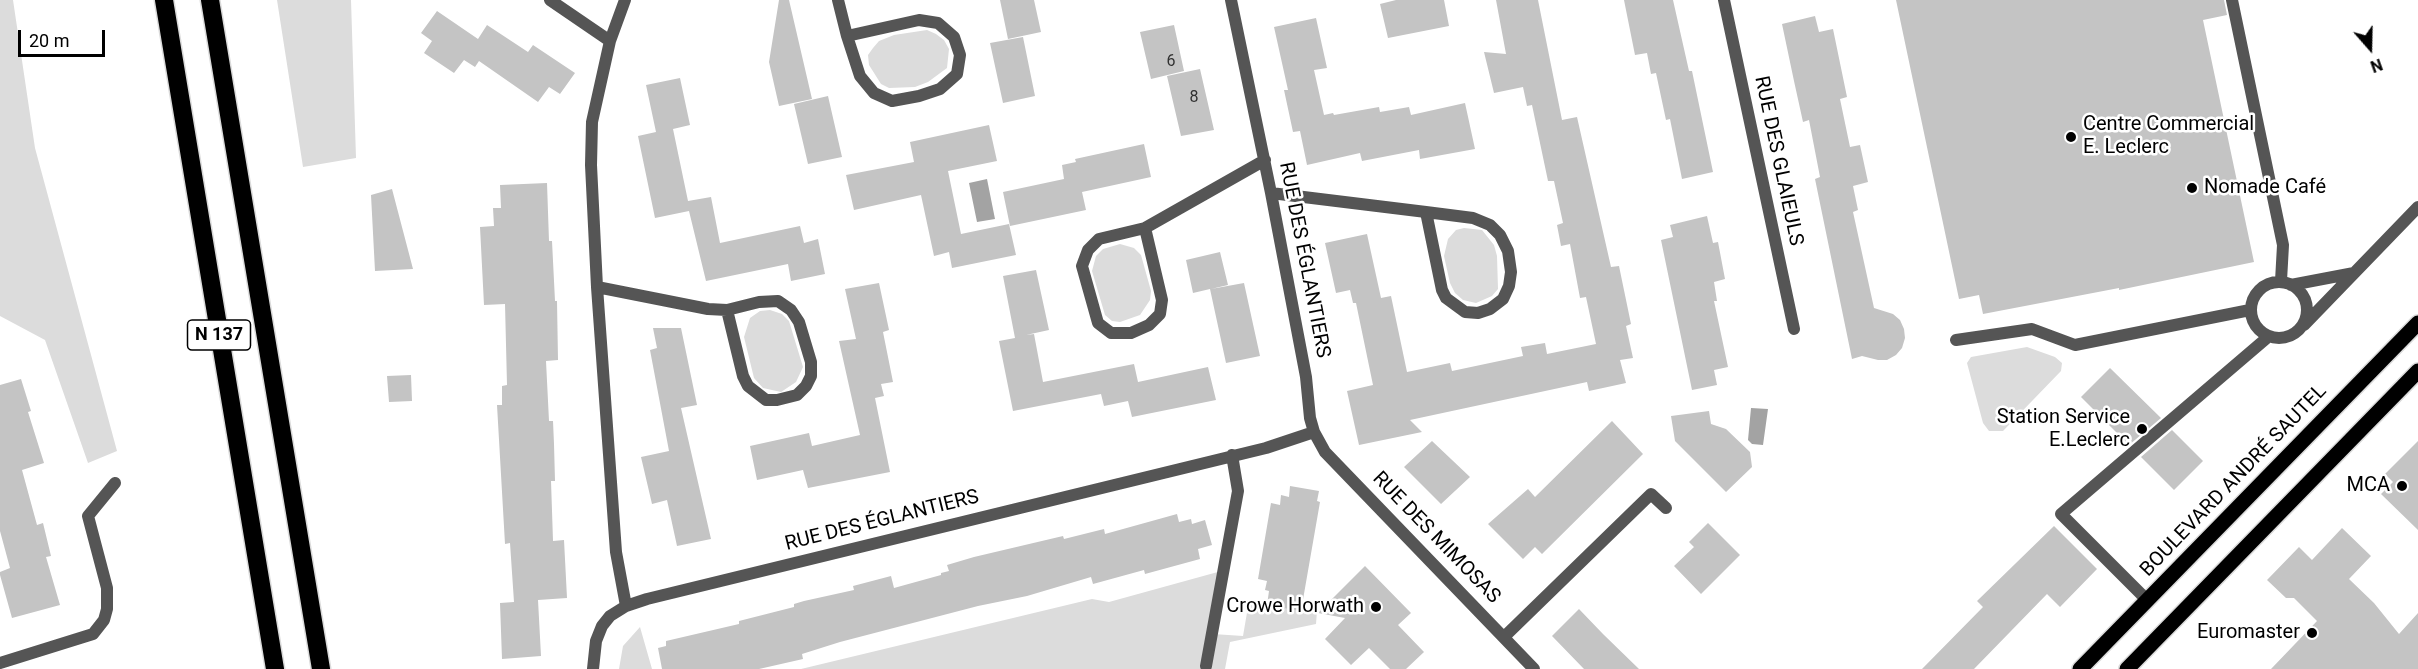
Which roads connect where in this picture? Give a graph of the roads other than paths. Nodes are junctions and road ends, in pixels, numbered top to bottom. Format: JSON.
{"nodes":[{"id":1,"x":164,"y":0,"type":"edge"},
{"id":2,"x":210,"y":0,"type":"edge"},
{"id":3,"x":550,"y":0,"type":"edge"},
{"id":4,"x":625,"y":0,"type":"edge"},
{"id":5,"x":838,"y":0,"type":"edge"},
{"id":6,"x":1231,"y":0,"type":"edge"},
{"id":7,"x":1724,"y":0,"type":"edge"},
{"id":8,"x":2232,"y":0,"type":"edge"},
{"id":9,"x":847,"y":36,"type":"junction"},
{"id":10,"x":610,"y":41,"type":"junction"},
{"id":11,"x":1265,"y":160,"type":"junction"},
{"id":12,"x":1271,"y":194,"type":"junction"},
{"id":13,"x":2418,"y":207,"type":"edge"},
{"id":14,"x":1426,"y":212,"type":"junction"},
{"id":15,"x":1145,"y":228,"type":"junction"},
{"id":16,"x":2354,"y":273,"type":"junction"},
{"id":17,"x":2286,"y":283,"type":"junction"},
{"id":18,"x":597,"y":286,"type":"junction"},
{"id":19,"x":727,"y":310,"type":"junction"},
{"id":20,"x":2250,"y":310,"type":"junction"},
{"id":21,"x":2418,"y":323,"type":"edge"},
{"id":22,"x":2302,"y":327,"type":"junction"},
{"id":23,"x":1794,"y":329,"type":"dead end"},
{"id":24,"x":2268,"y":337,"type":"junction"},
{"id":25,"x":1956,"y":340,"type":"dead end"},
{"id":26,"x":2418,"y":371,"type":"edge"},
{"id":27,"x":1314,"y":432,"type":"junction"},
{"id":28,"x":1232,"y":455,"type":"junction"},
{"id":29,"x":115,"y":483,"type":"dead end"},
{"id":30,"x":1666,"y":508,"type":"dead end"},
{"id":31,"x":2146,"y":600,"type":"junction"},
{"id":32,"x":626,"y":606,"type":"junction"},
{"id":33,"x":1504,"y":637,"type":"junction"},
{"id":34,"x":0,"y":663,"type":"edge"},
{"id":35,"x":1206,"y":666,"type":"dead end"},
{"id":36,"x":275,"y":669,"type":"edge"},
{"id":37,"x":321,"y":669,"type":"edge"},
{"id":38,"x":593,"y":669,"type":"edge"},
{"id":39,"x":1534,"y":669,"type":"edge"},
{"id":40,"x":2080,"y":669,"type":"edge"},
{"id":41,"x":2127,"y":669,"type":"edge"}],
"edges":[{"from":1,"to":36,"type":"highway","number":"N 137"},
{"from":2,"to":37,"type":"highway","number":"N 137"},
{"from":3,"to":10,"type":"street"},
{"from":4,"to":10,"type":"street"},
{"from":5,"to":9,"type":"street"},
{"from":6,"to":11,"type":"street","name":"RUE DES ÉGLANTIERS"},
{"from":7,"to":23,"type":"street","name":"RUE DES GLAIEULS"},
{"from":8,"to":17,"type":"street"},
{"from":9,"to":9,"type":"street"},
{"from":10,"to":18,"type":"street"},
{"from":11,"to":12,"type":"street","name":"RUE DES ÉGLANTIERS"},
{"from":11,"to":15,"type":"street"},
{"from":12,"to":14,"type":"street"},
{"from":12,"to":27,"type":"street","name":"RUE DES ÉGLANTIERS"},
{"from":13,"to":16,"type":"street"},
{"from":14,"to":14,"type":"street"},
{"from":15,"to":15,"type":"street"},
{"from":16,"to":17,"type":"street"},
{"from":16,"to":22,"type":"street"},
{"from":17,"to":20,"type":"street"},
{"from":17,"to":22,"type":"street"},
{"from":18,"to":19,"type":"street"},
{"from":18,"to":32,"type":"street"},
{"from":19,"to":19,"type":"street"},
{"from":20,"to":24,"type":"street"},
{"from":20,"to":25,"type":"street"},
{"from":21,"to":31,"type":"main road","name":"BOULEVARD ANDRÉ SAUTEL"},
{"from":22,"to":24,"type":"street"},
{"from":24,"to":31,"type":"street"},
{"from":26,"to":41,"type":"main road"},
{"from":27,"to":28,"type":"street","name":"RUE DES ÉGLANTIERS"},
{"from":27,"to":33,"type":"street","name":"RUE DES MIMOSAS"},
{"from":28,"to":32,"type":"street","name":"RUE DES ÉGLANTIERS"},
{"from":28,"to":35,"type":"street"},
{"from":29,"to":34,"type":"street"},
{"from":30,"to":33,"type":"street"},
{"from":31,"to":40,"type":"main road","name":"BOULEVARD ANDRÉ SAUTEL"},
{"from":32,"to":38,"type":"street"},
{"from":33,"to":39,"type":"street","name":"RUE DES MIMOSAS"}]}
